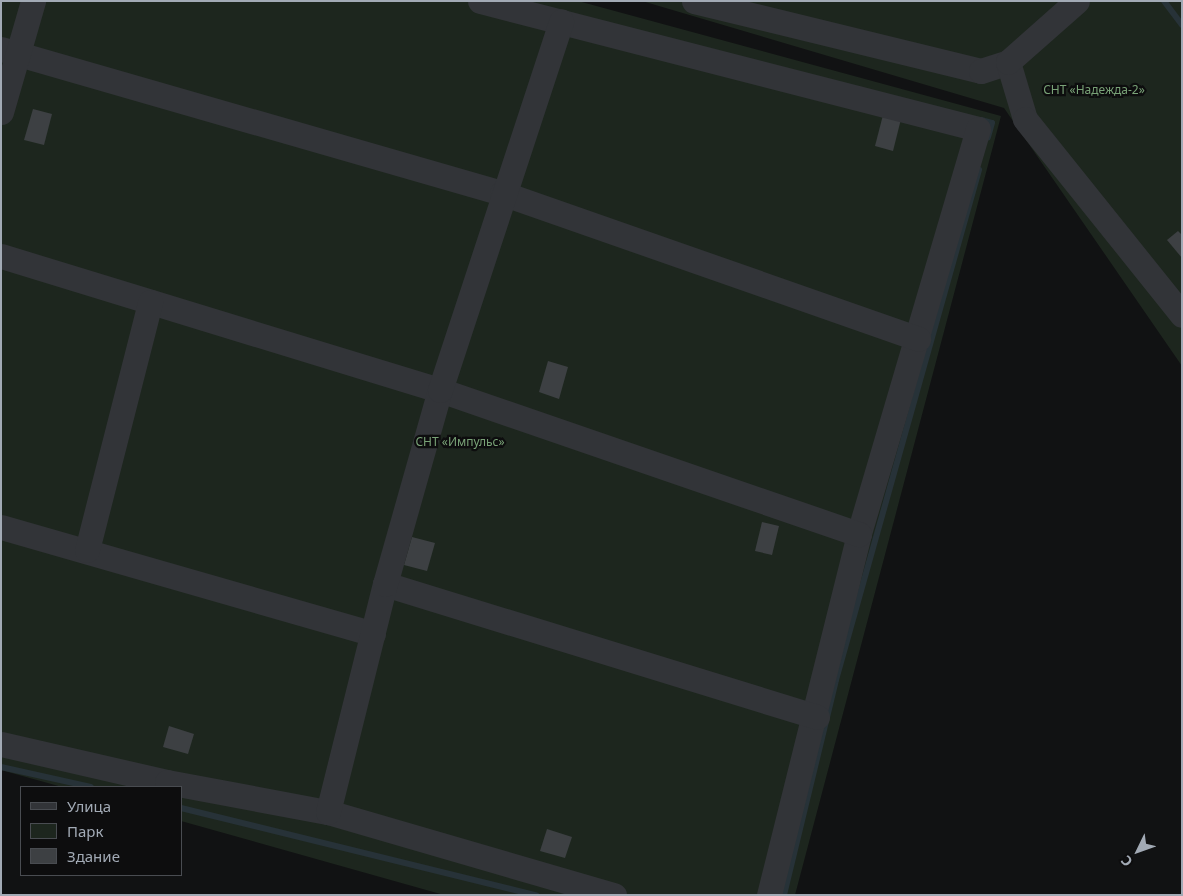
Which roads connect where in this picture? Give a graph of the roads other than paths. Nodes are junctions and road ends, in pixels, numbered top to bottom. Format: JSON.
{"nodes":[{"id":1,"x":33,"y":1,"type":"edge"},
{"id":2,"x":480,"y":1,"type":"edge"},
{"id":3,"x":694,"y":1,"type":"edge"},
{"id":4,"x":1077,"y":1,"type":"edge"},
{"id":5,"x":747,"y":8,"type":"edge"},
{"id":6,"x":561,"y":21,"type":"junction"},
{"id":7,"x":10,"y":52,"type":"edge"},
{"id":8,"x":1008,"y":62,"type":"junction"},
{"id":9,"x":1,"y":112,"type":"edge"},
{"id":10,"x":502,"y":193,"type":"junction"},
{"id":11,"x":1,"y":256,"type":"edge"},
{"id":12,"x":150,"y":302,"type":"junction"},
{"id":13,"x":1182,"y":314,"type":"edge"},
{"id":14,"x":918,"y":339,"type":"junction"},
{"id":15,"x":440,"y":390,"type":"junction"},
{"id":16,"x":1,"y":527,"type":"edge"},
{"id":17,"x":859,"y":534,"type":"junction"},
{"id":18,"x":87,"y":550,"type":"junction"},
{"id":19,"x":385,"y":584,"type":"junction"},
{"id":20,"x":372,"y":634,"type":"junction"},
{"id":21,"x":817,"y":717,"type":"junction"},
{"id":22,"x":1,"y":744,"type":"edge"},
{"id":23,"x":328,"y":812,"type":"junction"},
{"id":24,"x":614,"y":895,"type":"edge"},
{"id":25,"x":769,"y":895,"type":"edge"}],
"edges":[{"from":1,"to":7,"type":"lane"},
{"from":2,"to":6,"type":"lane"},
{"from":3,"to":5,"type":"lane"},
{"from":4,"to":8,"type":"lane"},
{"from":5,"to":8,"type":"lane"},
{"from":6,"to":10,"type":"lane"},
{"from":6,"to":14,"type":"lane"},
{"from":7,"to":9,"type":"lane"},
{"from":7,"to":10,"type":"lane"},
{"from":8,"to":13,"type":"lane"},
{"from":10,"to":14,"type":"lane"},
{"from":10,"to":15,"type":"lane"},
{"from":11,"to":12,"type":"lane"},
{"from":12,"to":15,"type":"lane"},
{"from":12,"to":18,"type":"lane"},
{"from":14,"to":17,"type":"lane"},
{"from":15,"to":17,"type":"lane"},
{"from":15,"to":19,"type":"lane"},
{"from":16,"to":18,"type":"lane"},
{"from":17,"to":21,"type":"lane"},
{"from":18,"to":20,"type":"lane"},
{"from":19,"to":20,"type":"lane"},
{"from":19,"to":21,"type":"lane"},
{"from":20,"to":23,"type":"lane"},
{"from":21,"to":25,"type":"lane"},
{"from":22,"to":23,"type":"lane"},
{"from":23,"to":24,"type":"lane"}]}
